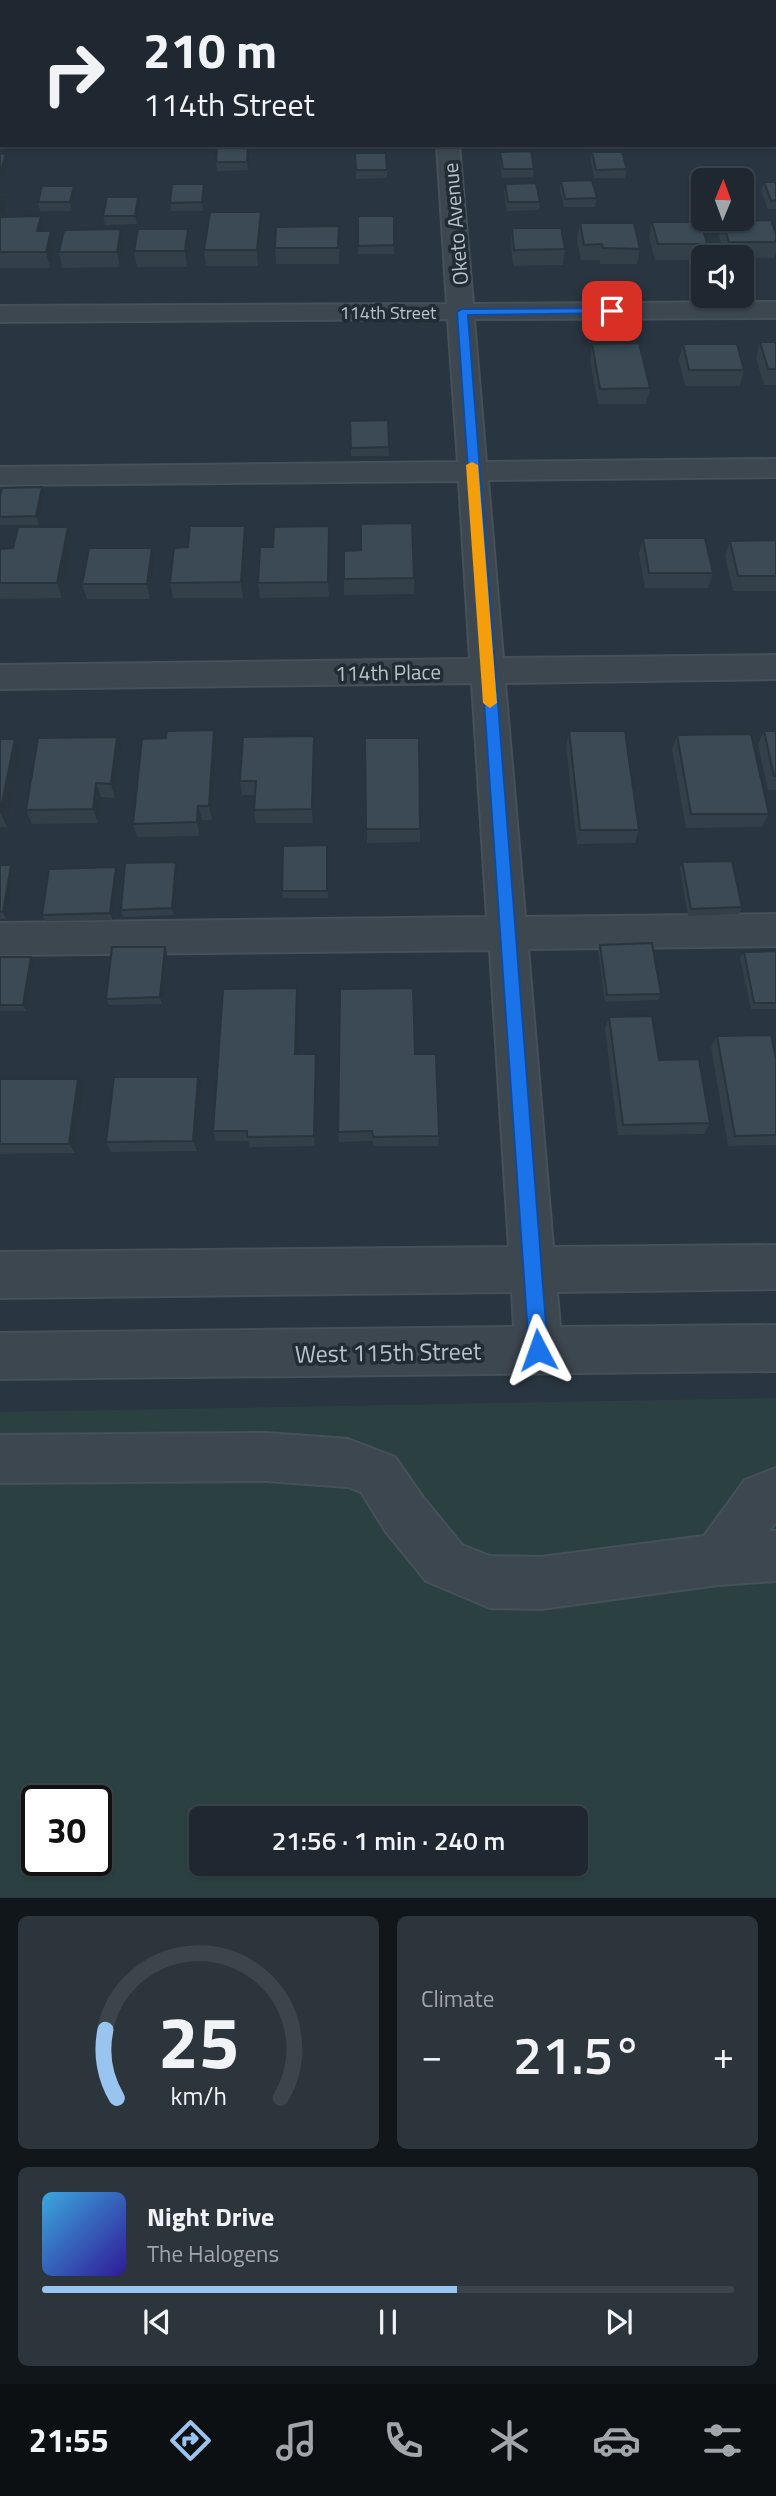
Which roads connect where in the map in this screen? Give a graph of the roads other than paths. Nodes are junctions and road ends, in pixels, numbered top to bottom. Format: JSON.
{"nodes":[{"id":1,"x":448,"y":147,"type":"edge"},
{"id":2,"x":776,"y":310,"type":"edge"},
{"id":3,"x":462,"y":312,"type":"junction"},
{"id":4,"x":0,"y":314,"type":"edge"},
{"id":5,"x":776,"y":468,"type":"edge"},
{"id":6,"x":473,"y":472,"type":"junction"},
{"id":7,"x":0,"y":476,"type":"edge"},
{"id":8,"x":776,"y":667,"type":"edge"},
{"id":9,"x":487,"y":671,"type":"junction"},
{"id":10,"x":0,"y":677,"type":"edge"},
{"id":11,"x":776,"y":930,"type":"edge"},
{"id":12,"x":508,"y":932,"type":"junction"},
{"id":13,"x":0,"y":939,"type":"edge"},
{"id":14,"x":776,"y":1267,"type":"edge"},
{"id":15,"x":533,"y":1270,"type":"junction"},
{"id":16,"x":0,"y":1275,"type":"edge"},
{"id":17,"x":776,"y":1348,"type":"edge"},
{"id":18,"x":538,"y":1350,"type":"junction"},
{"id":19,"x":0,"y":1356,"type":"edge"},
{"id":20,"x":0,"y":1460,"type":"edge"},
{"id":21,"x":776,"y":1493,"type":"edge"},
{"id":22,"x":776,"y":1556,"type":"edge"},
{"id":23,"x":718,"y":1560,"type":"junction"}],
"edges":[{"from":1,"to":3,"type":"street","name":"Oketo Avenue"},
{"from":2,"to":3,"type":"street","name":"114th Street"},
{"from":3,"to":4,"type":"street","name":"114th Street"},
{"from":3,"to":6,"type":"street","name":"Oketo Avenue"},
{"from":5,"to":6,"type":"street"},
{"from":6,"to":7,"type":"street"},
{"from":6,"to":9,"type":"street","name":"Oketo Avenue"},
{"from":8,"to":9,"type":"street","name":"114th Place"},
{"from":9,"to":10,"type":"street","name":"114th Place"},
{"from":9,"to":12,"type":"street","name":"Oketo Avenue"},
{"from":11,"to":12,"type":"street"},
{"from":12,"to":13,"type":"street"},
{"from":12,"to":15,"type":"street","name":"Oketo Avenue"},
{"from":14,"to":15,"type":"street"},
{"from":15,"to":16,"type":"street"},
{"from":15,"to":18,"type":"street","name":"Oketo Avenue"},
{"from":17,"to":18,"type":"street","name":"West 115th Street"},
{"from":18,"to":19,"type":"street","name":"West 115th Street"},
{"from":20,"to":23,"type":"street"},
{"from":21,"to":23,"type":"street"},
{"from":22,"to":23,"type":"street"}]}
